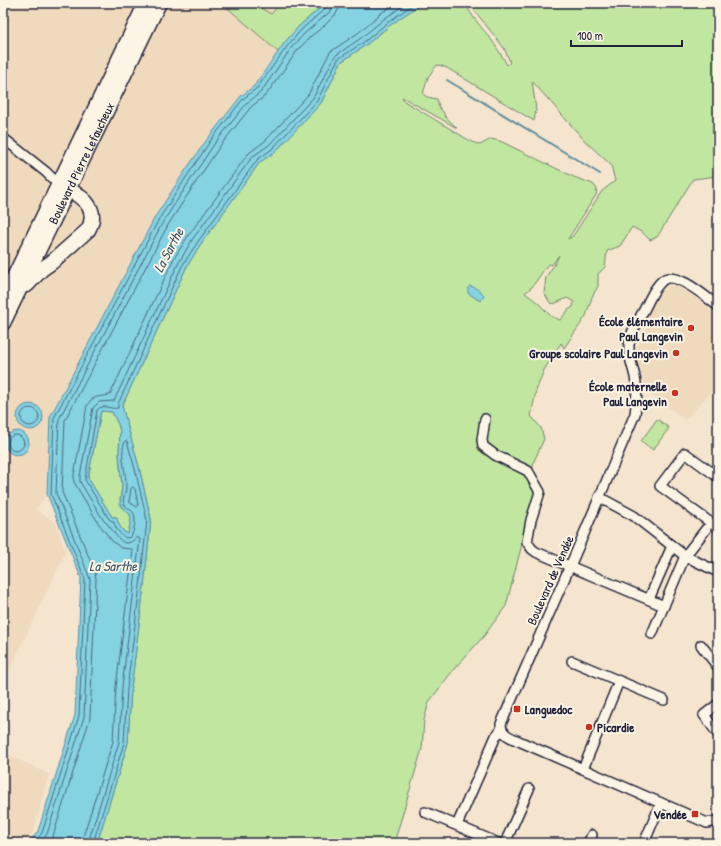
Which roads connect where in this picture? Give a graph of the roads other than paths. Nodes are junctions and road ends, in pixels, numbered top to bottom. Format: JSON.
{"nodes":[{"id":1,"x":146,"y":3,"type":"edge"},
{"id":2,"x":159,"y":3,"type":"edge"},
{"id":3,"x":3,"y":138,"type":"edge"},
{"id":4,"x":64,"y":187,"type":"junction"},
{"id":5,"x":8,"y":301,"type":"edge"},
{"id":6,"x":718,"y":306,"type":"edge"},
{"id":7,"x":3,"y":323,"type":"edge"},
{"id":8,"x":485,"y":420,"type":"dead end"},
{"id":9,"x":718,"y":477,"type":"edge"},
{"id":10,"x":599,"y":497,"type":"junction"},
{"id":11,"x":718,"y":528,"type":"edge"},
{"id":12,"x":706,"y":529,"type":"dead end"},
{"id":13,"x":672,"y":546,"type":"junction"},
{"id":14,"x":686,"y":556,"type":"junction"},
{"id":15,"x":570,"y":566,"type":"junction"},
{"id":16,"x":718,"y":572,"type":"edge"},
{"id":17,"x":649,"y":599,"type":"junction"},
{"id":18,"x":664,"y":606,"type":"junction"},
{"id":19,"x":652,"y":634,"type":"dead end"},
{"id":20,"x":701,"y":645,"type":"dead end"},
{"id":21,"x":572,"y":661,"type":"dead end"},
{"id":22,"x":718,"y":667,"type":"edge"},
{"id":23,"x":619,"y":681,"type":"junction"},
{"id":24,"x":664,"y":700,"type":"dead end"},
{"id":25,"x":718,"y":704,"type":"edge"},
{"id":26,"x":717,"y":729,"type":"edge"},
{"id":27,"x":501,"y":730,"type":"junction"},
{"id":28,"x":583,"y":769,"type":"junction"},
{"id":29,"x":529,"y":789,"type":"dead end"},
{"id":30,"x":661,"y":803,"type":"junction"},
{"id":31,"x":425,"y":812,"type":"dead end"},
{"id":32,"x":718,"y":821,"type":"edge"},
{"id":33,"x":457,"y":825,"type":"junction"},
{"id":34,"x":498,"y":843,"type":"edge"},
{"id":35,"x":504,"y":843,"type":"edge"},
{"id":36,"x":644,"y":843,"type":"edge"}],
"edges":[{"from":1,"to":4,"type":"main road","name":"Boulevard Pierre Lefaucheux"},
{"from":2,"to":4,"type":"main road","name":"Boulevard Pierre Lefaucheux"},
{"from":3,"to":4,"type":"street"},
{"from":4,"to":5,"type":"main road","name":"Boulevard Pierre Lefaucheux"},
{"from":4,"to":5,"type":"main road"},
{"from":5,"to":7,"type":"main road","name":"Boulevard Pierre Lefaucheux"},
{"from":6,"to":10,"type":"street","name":"Boulevard de Vendée"},
{"from":8,"to":15,"type":"street"},
{"from":9,"to":11,"type":"street"},
{"from":10,"to":13,"type":"street"},
{"from":10,"to":15,"type":"street","name":"Boulevard de Vendée"},
{"from":12,"to":14,"type":"street"},
{"from":13,"to":14,"type":"street"},
{"from":13,"to":17,"type":"street"},
{"from":14,"to":16,"type":"street"},
{"from":14,"to":18,"type":"street"},
{"from":15,"to":17,"type":"street"},
{"from":15,"to":27,"type":"street","name":"Boulevard de Vendée"},
{"from":17,"to":18,"type":"street"},
{"from":18,"to":19,"type":"street"},
{"from":20,"to":22,"type":"street"},
{"from":21,"to":23,"type":"street"},
{"from":23,"to":24,"type":"street"},
{"from":23,"to":28,"type":"street"},
{"from":25,"to":26,"type":"street"},
{"from":27,"to":28,"type":"street"},
{"from":27,"to":33,"type":"street","name":"Boulevard de Vendée"},
{"from":28,"to":30,"type":"street"},
{"from":29,"to":35,"type":"street"},
{"from":30,"to":32,"type":"street"},
{"from":30,"to":36,"type":"street"},
{"from":31,"to":33,"type":"street"},
{"from":33,"to":34,"type":"street"}]}
